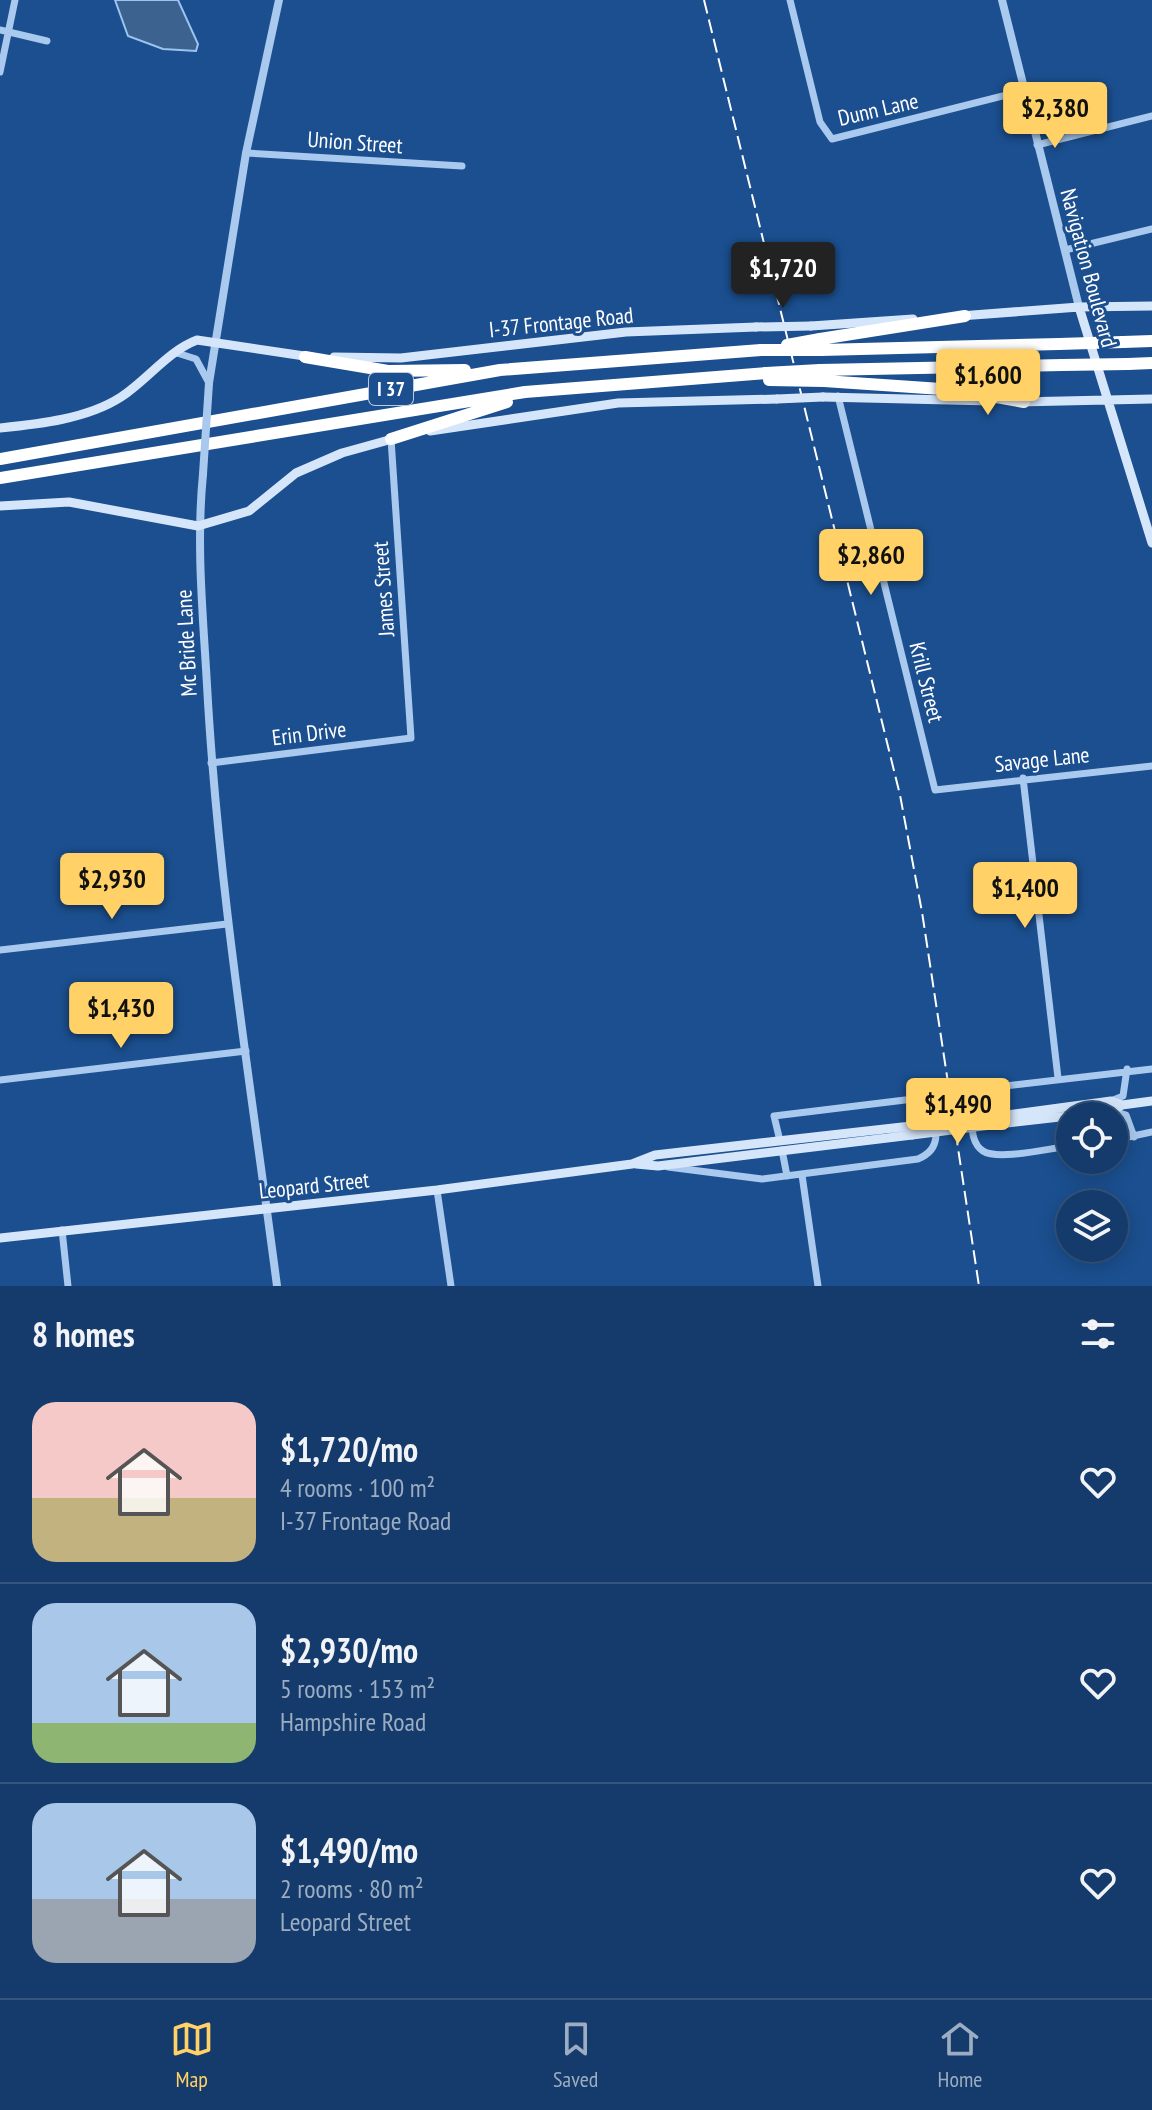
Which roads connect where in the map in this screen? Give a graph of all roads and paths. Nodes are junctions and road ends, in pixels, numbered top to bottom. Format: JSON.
{"nodes":[{"id":1,"x":15,"y":0,"type":"edge"},
{"id":2,"x":279,"y":0,"type":"edge"},
{"id":3,"x":790,"y":0,"type":"edge"},
{"id":4,"x":1002,"y":0,"type":"edge"},
{"id":5,"x":4,"y":31,"type":"edge"},
{"id":6,"x":47,"y":41,"type":"dead end"},
{"id":7,"x":0,"y":72,"type":"edge"},
{"id":8,"x":1026,"y":90,"type":"junction"},
{"id":9,"x":1152,"y":116,"type":"edge"},
{"id":10,"x":1037,"y":145,"type":"junction"},
{"id":11,"x":246,"y":153,"type":"junction"},
{"id":12,"x":462,"y":166,"type":"dead end"},
{"id":13,"x":1152,"y":229,"type":"edge"},
{"id":14,"x":1065,"y":250,"type":"junction"},
{"id":15,"x":1152,"y":306,"type":"edge"},
{"id":16,"x":1079,"y":307,"type":"junction"},
{"id":17,"x":965,"y":316,"type":"junction"},
{"id":18,"x":213,"y":341,"type":"junction"},
{"id":19,"x":1152,"y":341,"type":"edge"},
{"id":20,"x":820,"y":345,"type":"junction"},
{"id":21,"x":177,"y":353,"type":"junction"},
{"id":22,"x":305,"y":357,"type":"junction"},
{"id":23,"x":1152,"y":363,"type":"edge"},
{"id":24,"x":500,"y":370,"type":"junction"},
{"id":25,"x":822,"y":375,"type":"junction"},
{"id":26,"x":209,"y":383,"type":"junction"},
{"id":27,"x":616,"y":383,"type":"junction"},
{"id":28,"x":838,"y":396,"type":"junction"},
{"id":29,"x":1152,"y":399,"type":"edge"},
{"id":30,"x":1024,"y":402,"type":"junction"},
{"id":31,"x":1107,"y":403,"type":"junction"},
{"id":32,"x":0,"y":428,"type":"edge"},
{"id":33,"x":391,"y":439,"type":"junction"},
{"id":34,"x":0,"y":457,"type":"edge"},
{"id":35,"x":26,"y":473,"type":"junction"},
{"id":36,"x":0,"y":478,"type":"edge"},
{"id":37,"x":0,"y":484,"type":"edge"},
{"id":38,"x":0,"y":506,"type":"edge"},
{"id":39,"x":198,"y":526,"type":"junction"},
{"id":40,"x":1152,"y":543,"type":"edge"},
{"id":41,"x":411,"y":738,"type":"joint"},
{"id":42,"x":211,"y":763,"type":"junction"},
{"id":43,"x":1152,"y":766,"type":"edge"},
{"id":44,"x":1023,"y":778,"type":"junction"},
{"id":45,"x":935,"y":790,"type":"joint"},
{"id":46,"x":227,"y":924,"type":"junction"},
{"id":47,"x":0,"y":950,"type":"edge"},
{"id":48,"x":246,"y":1051,"type":"junction"},
{"id":49,"x":1127,"y":1069,"type":"junction"},
{"id":50,"x":1152,"y":1069,"type":"edge"},
{"id":51,"x":1058,"y":1078,"type":"junction"},
{"id":52,"x":0,"y":1080,"type":"edge"},
{"id":53,"x":1152,"y":1101,"type":"edge"},
{"id":54,"x":1118,"y":1102,"type":"edge"},
{"id":55,"x":1128,"y":1104,"type":"edge"},
{"id":56,"x":1056,"y":1113,"type":"edge"},
{"id":57,"x":1128,"y":1120,"type":"edge"},
{"id":58,"x":1152,"y":1132,"type":"edge"},
{"id":59,"x":1134,"y":1137,"type":"junction"},
{"id":60,"x":1128,"y":1138,"type":"edge"},
{"id":61,"x":781,"y":1145,"type":"junction"},
{"id":62,"x":1056,"y":1148,"type":"edge"},
{"id":63,"x":632,"y":1164,"type":"junction"},
{"id":64,"x":658,"y":1166,"type":"junction"},
{"id":65,"x":802,"y":1175,"type":"junction"},
{"id":66,"x":787,"y":1176,"type":"junction"},
{"id":67,"x":437,"y":1190,"type":"junction"},
{"id":68,"x":267,"y":1209,"type":"junction"},
{"id":69,"x":62,"y":1230,"type":"junction"},
{"id":70,"x":0,"y":1238,"type":"edge"},
{"id":71,"x":68,"y":1286,"type":"edge"},
{"id":72,"x":277,"y":1286,"type":"edge"},
{"id":73,"x":451,"y":1286,"type":"edge"},
{"id":74,"x":818,"y":1286,"type":"edge"}],
"edges":[{"from":1,"to":5,"type":"street"},
{"from":2,"to":11,"type":"street","name":"Mc Bride Lane"},
{"from":3,"to":8,"type":"street","name":"Dunn Lane"},
{"from":4,"to":8,"type":"street","name":"Navigation Boulevard"},
{"from":5,"to":6,"type":"street"},
{"from":5,"to":7,"type":"street"},
{"from":8,"to":10,"type":"street","name":"Navigation Boulevard"},
{"from":9,"to":10,"type":"street"},
{"from":10,"to":14,"type":"street","name":"Navigation Boulevard"},
{"from":11,"to":12,"type":"street","name":"Union Street"},
{"from":11,"to":18,"type":"street","name":"Mc Bride Lane"},
{"from":13,"to":14,"type":"street"},
{"from":14,"to":16,"type":"street","name":"Navigation Boulevard"},
{"from":15,"to":16,"type":"main road","name":"I-37 Frontage Road"},
{"from":16,"to":17,"type":"main road","name":"I-37 Frontage Road"},
{"from":16,"to":31,"type":"main road","name":"Navigation Boulevard"},
{"from":17,"to":20,"type":"highway"},
{"from":17,"to":22,"type":"main road","name":"I-37 Frontage Road","bridge":true},
{"from":18,"to":21,"type":"main road","name":"I-37 Frontage Road"},
{"from":18,"to":22,"type":"main road","name":"I-37 Frontage Road"},
{"from":18,"to":26,"type":"street","name":"Mc Bride Lane"},
{"from":19,"to":20,"type":"highway","bridge":true},
{"from":20,"to":24,"type":"highway","number":"I 37","bridge":true},
{"from":21,"to":26,"type":"street"},
{"from":21,"to":32,"type":"main road","name":"I-37 Frontage Road"},
{"from":22,"to":24,"type":"highway"},
{"from":23,"to":25,"type":"highway","bridge":true},
{"from":24,"to":34,"type":"highway","number":"I 37"},
{"from":25,"to":27,"type":"highway","number":"I 37","bridge":true},
{"from":25,"to":30,"type":"highway"},
{"from":26,"to":39,"type":"street","name":"Mc Bride Lane","bridge":true},
{"from":27,"to":33,"type":"highway"},
{"from":27,"to":35,"type":"highway","number":"I 37"},
{"from":28,"to":30,"type":"main road"},
{"from":28,"to":33,"type":"main road","bridge":true},
{"from":28,"to":45,"type":"street","name":"Krill Street"},
{"from":29,"to":31,"type":"main road"},
{"from":30,"to":31,"type":"main road"},
{"from":31,"to":40,"type":"main road","name":"Navigation Boulevard"},
{"from":33,"to":39,"type":"main road"},
{"from":33,"to":41,"type":"street","name":"James Street"},
{"from":35,"to":36,"type":"highway","number":"I 37"},
{"from":35,"to":37,"type":"highway"},
{"from":38,"to":39,"type":"main road"},
{"from":39,"to":42,"type":"street","name":"Mc Bride Lane"},
{"from":41,"to":42,"type":"street","name":"Erin Drive"},
{"from":42,"to":46,"type":"street","name":"Mc Bride Lane"},
{"from":43,"to":44,"type":"street","name":"Savage Lane"},
{"from":44,"to":45,"type":"street","name":"Savage Lane"},
{"from":44,"to":51,"type":"street"},
{"from":46,"to":47,"type":"street"},
{"from":46,"to":48,"type":"street","name":"Mc Bride Lane"},
{"from":48,"to":52,"type":"street"},
{"from":48,"to":68,"type":"street","name":"Mc Bride Lane"},
{"from":49,"to":50,"type":"street"},
{"from":49,"to":51,"type":"street"},
{"from":49,"to":54,"type":"street"},
{"from":51,"to":62,"type":"street"},
{"from":53,"to":55,"type":"main road","name":"Leopard Street"},
{"from":56,"to":61,"type":"main road","name":"Leopard Street","bridge":true},
{"from":57,"to":59,"type":"street"},
{"from":58,"to":59,"type":"street"},
{"from":59,"to":60,"type":"street"},
{"from":61,"to":63,"type":"main road","name":"Leopard Street"},
{"from":61,"to":64,"type":"main road","name":"Leopard Street"},
{"from":61,"to":65,"type":"street"},
{"from":61,"to":66,"type":"street"},
{"from":63,"to":64,"type":"main road","name":"Leopard Street"},
{"from":63,"to":67,"type":"main road","name":"Leopard Street"},
{"from":64,"to":66,"type":"street"},
{"from":65,"to":66,"type":"street"},
{"from":65,"to":74,"type":"street"},
{"from":67,"to":68,"type":"main road","name":"Leopard Street"},
{"from":67,"to":73,"type":"street"},
{"from":68,"to":69,"type":"main road","name":"Leopard Street"},
{"from":68,"to":72,"type":"street","name":"Mc Bride Lane"},
{"from":69,"to":70,"type":"main road","name":"Leopard Street"},
{"from":69,"to":71,"type":"street"}]}
